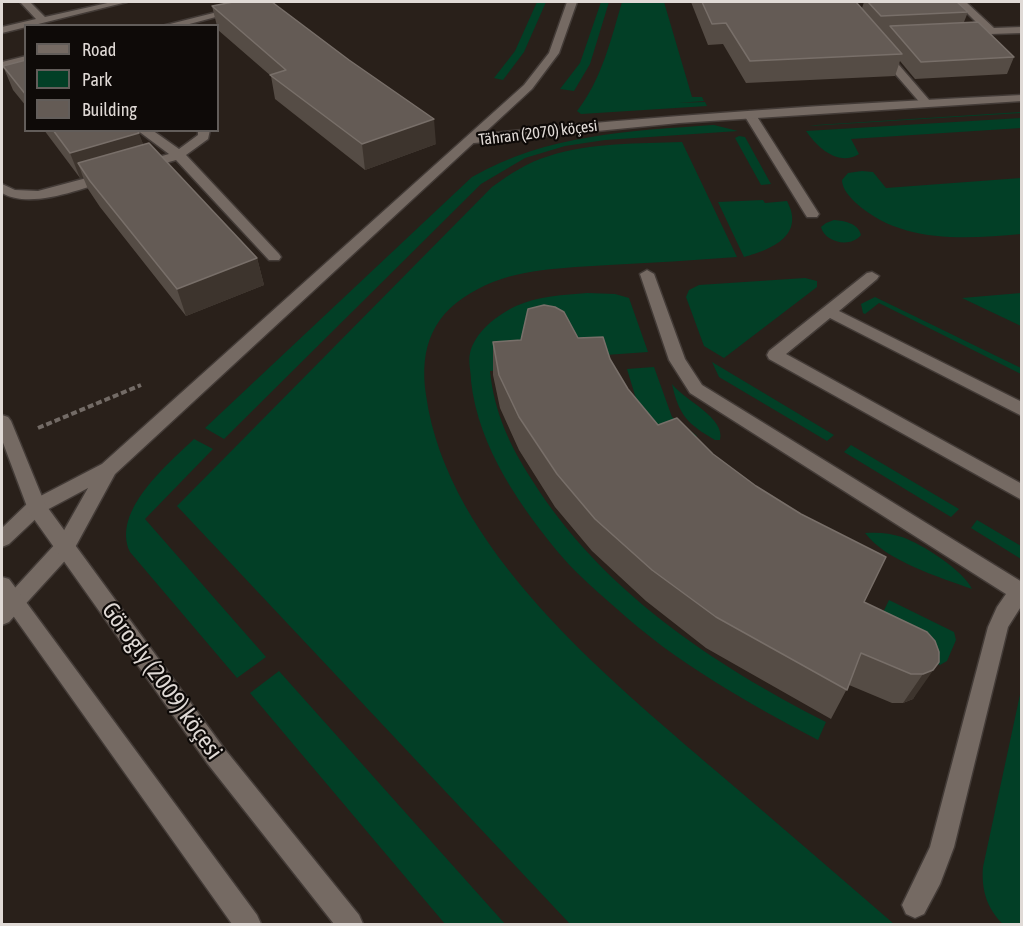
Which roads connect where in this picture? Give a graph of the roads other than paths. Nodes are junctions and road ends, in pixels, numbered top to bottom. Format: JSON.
{"nodes":[{"id":1,"x":25,"y":2,"type":"edge"},
{"id":2,"x":122,"y":2,"type":"edge"},
{"id":3,"x":267,"y":2,"type":"edge"},
{"id":4,"x":572,"y":2,"type":"edge"},
{"id":5,"x":961,"y":2,"type":"edge"},
{"id":6,"x":93,"y":4,"type":"edge"},
{"id":7,"x":43,"y":21,"type":"junction"},
{"id":8,"x":29,"y":24,"type":"edge"},
{"id":9,"x":175,"y":24,"type":"edge"},
{"id":10,"x":24,"y":25,"type":"edge"},
{"id":11,"x":2,"y":30,"type":"edge"},
{"id":12,"x":1022,"y":30,"type":"edge"},
{"id":13,"x":991,"y":31,"type":"junction"},
{"id":14,"x":947,"y":34,"type":"edge"},
{"id":15,"x":878,"y":47,"type":"edge"},
{"id":16,"x":24,"y":59,"type":"edge"},
{"id":17,"x":2,"y":64,"type":"edge"},
{"id":18,"x":1022,"y":98,"type":"edge"},
{"id":19,"x":926,"y":103,"type":"junction"},
{"id":20,"x":750,"y":115,"type":"junction"},
{"id":21,"x":146,"y":132,"type":"edge"},
{"id":22,"x":204,"y":132,"type":"edge"},
{"id":23,"x":474,"y":139,"type":"junction"},
{"id":24,"x":179,"y":155,"type":"junction"},
{"id":25,"x":2,"y":188,"type":"edge"},
{"id":26,"x":812,"y":214,"type":"dead end"},
{"id":27,"x":274,"y":257,"type":"dead end"},
{"id":28,"x":647,"y":274,"type":"dead end"},
{"id":29,"x":872,"y":276,"type":"dead end"},
{"id":30,"x":828,"y":311,"type":"junction"},
{"id":31,"x":1022,"y":410,"type":"edge"},
{"id":32,"x":6,"y":431,"type":"edge"},
{"id":33,"x":108,"y":469,"type":"junction"},
{"id":34,"x":1022,"y":493,"type":"edge"},
{"id":35,"x":36,"y":507,"type":"junction"},
{"id":36,"x":2,"y":539,"type":"edge"},
{"id":37,"x":65,"y":547,"type":"junction"},
{"id":38,"x":1020,"y":593,"type":"edge"},
{"id":39,"x":5,"y":601,"type":"edge"},
{"id":40,"x":915,"y":905,"type":"dead end"},
{"id":41,"x":248,"y":924,"type":"edge"},
{"id":42,"x":350,"y":924,"type":"edge"}],
"edges":[{"from":1,"to":7,"type":"street"},
{"from":2,"to":6,"type":"street"},
{"from":3,"to":9,"type":"street"},
{"from":4,"to":23,"type":"street"},
{"from":5,"to":13,"type":"street"},
{"from":6,"to":7,"type":"street"},
{"from":7,"to":8,"type":"street"},
{"from":10,"to":11,"type":"street"},
{"from":12,"to":13,"type":"street"},
{"from":13,"to":14,"type":"street"},
{"from":15,"to":19,"type":"street"},
{"from":16,"to":17,"type":"street"},
{"from":18,"to":19,"type":"street","name":"Tähran (2070) köçesi"},
{"from":19,"to":20,"type":"street","name":"Tähran (2070) köçesi"},
{"from":20,"to":23,"type":"street","name":"Tähran (2070) köçesi"},
{"from":20,"to":26,"type":"street"},
{"from":21,"to":24,"type":"street"},
{"from":22,"to":24,"type":"street"},
{"from":23,"to":33,"type":"street","name":"Tähran (2070) köçesi"},
{"from":24,"to":25,"type":"street"},
{"from":24,"to":27,"type":"street"},
{"from":28,"to":38,"type":"street"},
{"from":29,"to":30,"type":"street"},
{"from":30,"to":31,"type":"street"},
{"from":30,"to":34,"type":"street"},
{"from":32,"to":35,"type":"street","name":"Görogly (2009) köçesi"},
{"from":33,"to":35,"type":"street","name":"Tähran (2070) köçesi"},
{"from":33,"to":37,"type":"street","name":"Tähran (2070) köçesi"},
{"from":35,"to":36,"type":"street","name":"Tähran (2070) köçesi"},
{"from":35,"to":37,"type":"street","name":"Görogly (2009) köçesi"},
{"from":37,"to":39,"type":"street","name":"Tähran (2070) köçesi"},
{"from":37,"to":42,"type":"street","name":"Görogly (2009) köçesi"},
{"from":38,"to":40,"type":"street"},
{"from":39,"to":41,"type":"street"}]}
